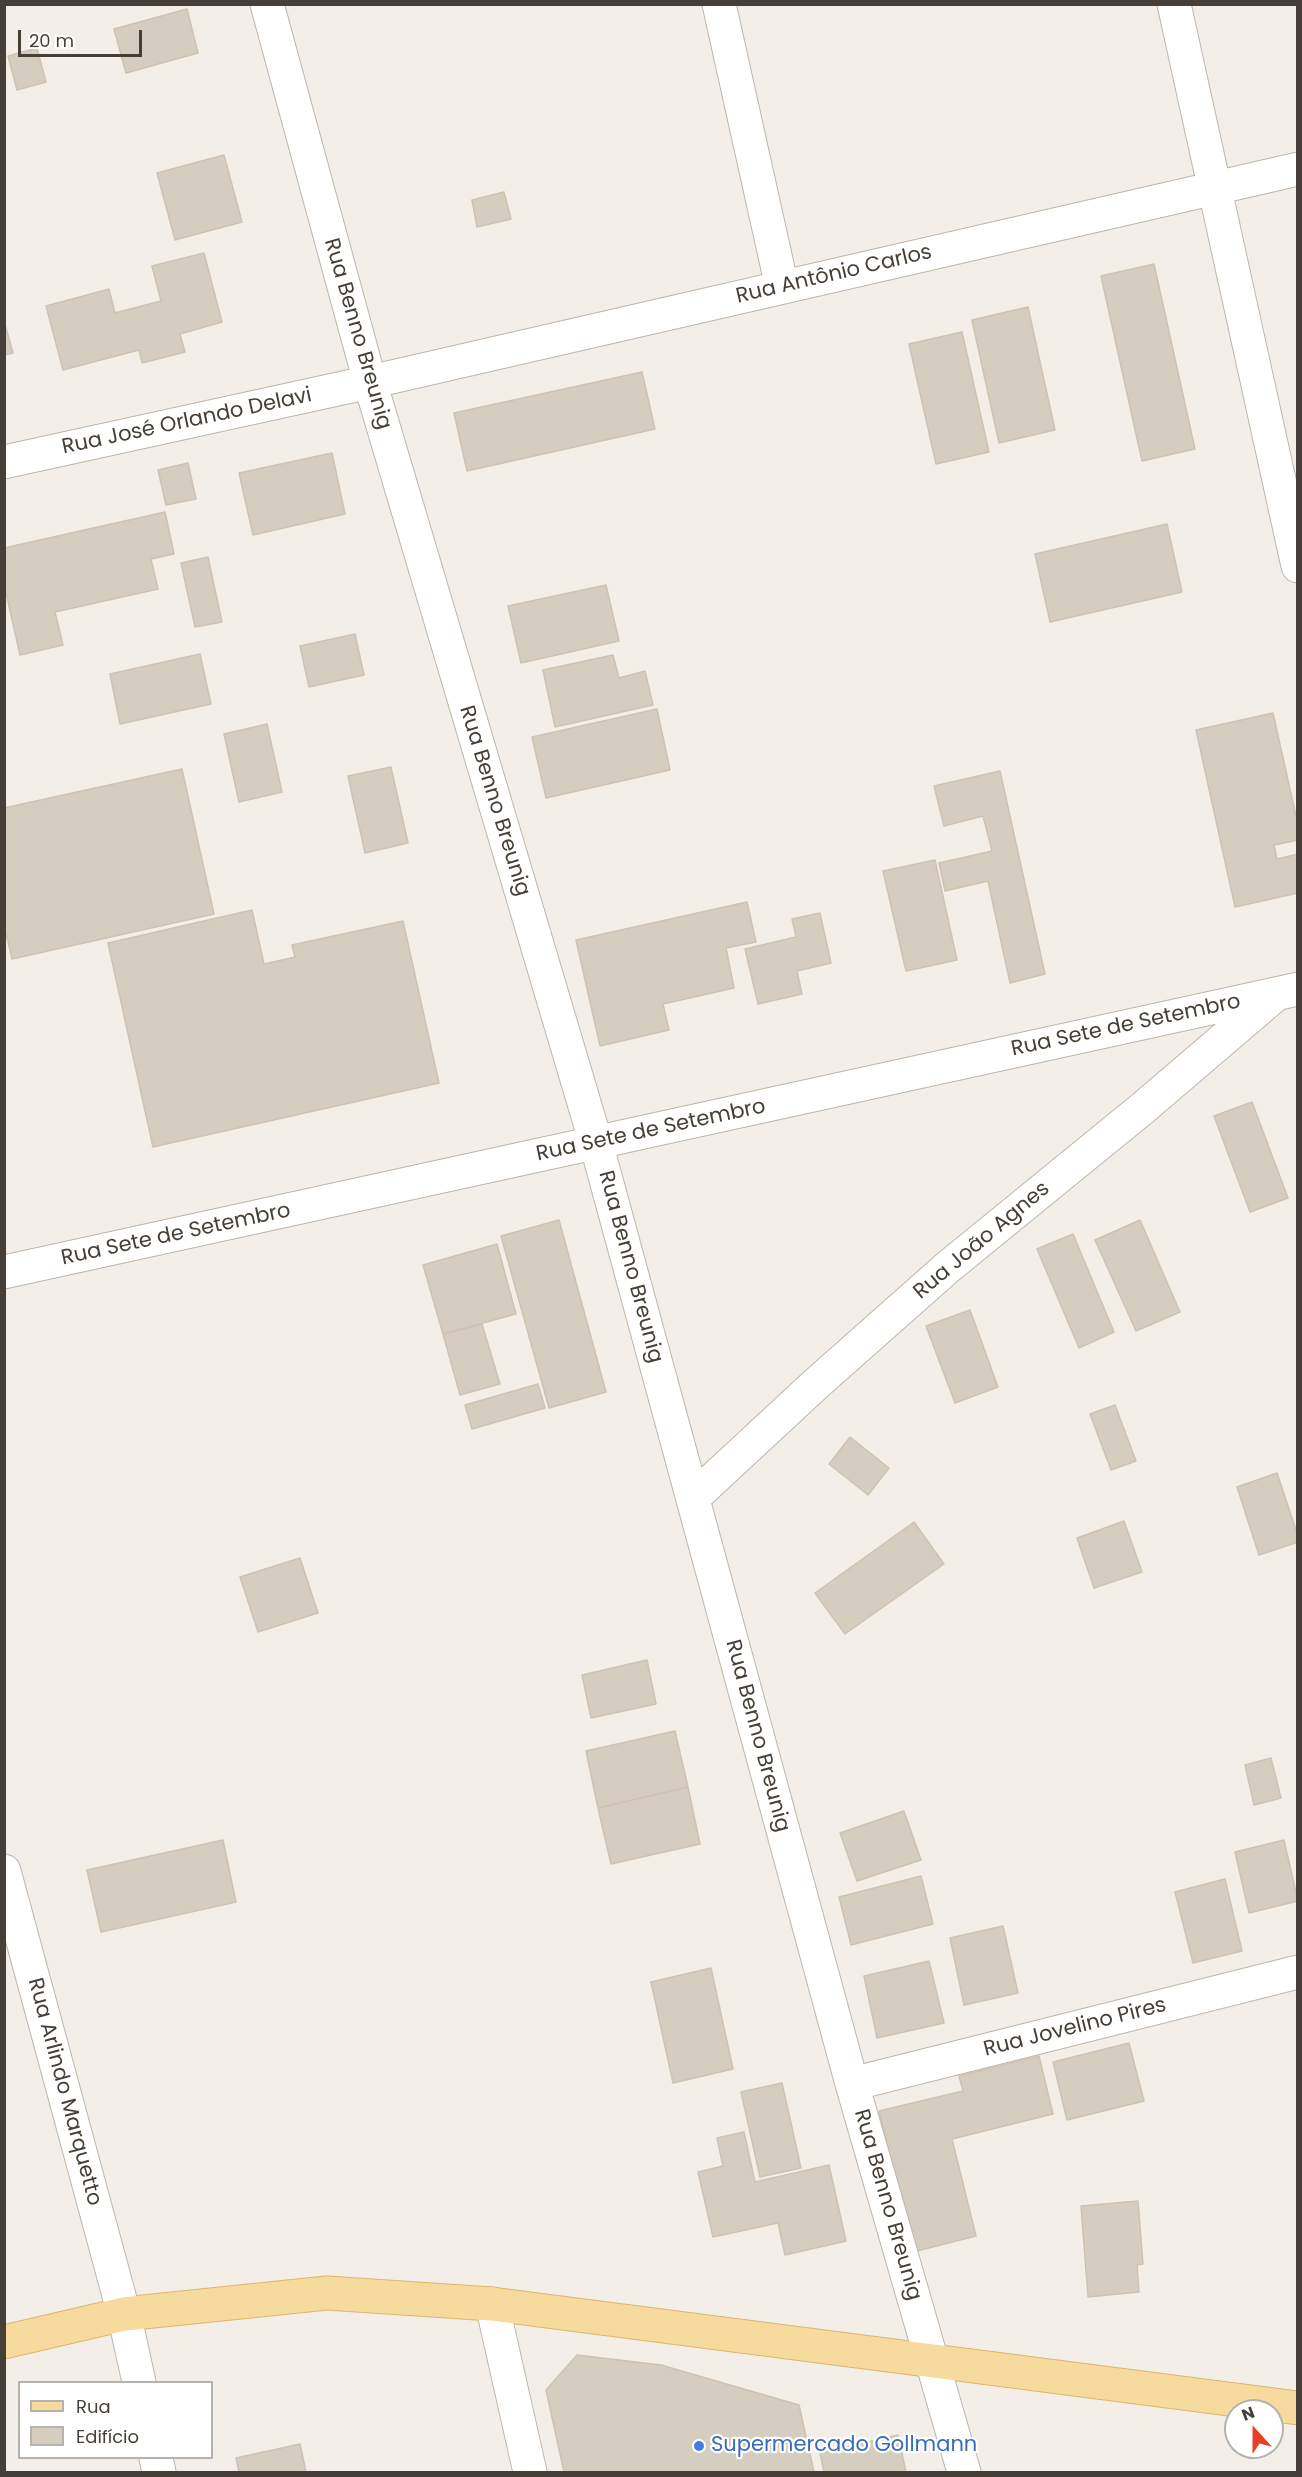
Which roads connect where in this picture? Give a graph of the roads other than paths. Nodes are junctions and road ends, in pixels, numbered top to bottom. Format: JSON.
{"nodes":[{"id":1,"x":267,"y":4,"type":"edge"},
{"id":2,"x":720,"y":4,"type":"edge"},
{"id":3,"x":1174,"y":4,"type":"edge"},
{"id":4,"x":1298,"y":169,"type":"edge"},
{"id":5,"x":1215,"y":188,"type":"junction"},
{"id":6,"x":782,"y":287,"type":"junction"},
{"id":7,"x":370,"y":382,"type":"junction"},
{"id":8,"x":4,"y":462,"type":"edge"},
{"id":9,"x":1298,"y":566,"type":"edge"},
{"id":10,"x":1288,"y":991,"type":"edge"},
{"id":11,"x":596,"y":1143,"type":"junction"},
{"id":12,"x":4,"y":1272,"type":"edge"},
{"id":13,"x":693,"y":1498,"type":"junction"},
{"id":14,"x":4,"y":1871,"type":"edge"},
{"id":15,"x":1298,"y":1972,"type":"edge"},
{"id":16,"x":852,"y":2084,"type":"junction"},
{"id":17,"x":492,"y":2304,"type":"junction"},
{"id":18,"x":124,"y":2314,"type":"junction"},
{"id":19,"x":4,"y":2342,"type":"edge"},
{"id":20,"x":932,"y":2361,"type":"junction"},
{"id":21,"x":139,"y":2381,"type":"edge"},
{"id":22,"x":1298,"y":2408,"type":"edge"},
{"id":23,"x":530,"y":2472,"type":"edge"},
{"id":24,"x":964,"y":2472,"type":"edge"}],
"edges":[{"from":1,"to":7,"type":"street","name":"Rua Benno Breunig"},
{"from":2,"to":6,"type":"street"},
{"from":3,"to":5,"type":"street"},
{"from":4,"to":5,"type":"street","name":"Rua Antônio Carlos"},
{"from":5,"to":6,"type":"street","name":"Rua Antônio Carlos"},
{"from":5,"to":9,"type":"street"},
{"from":6,"to":7,"type":"street","name":"Rua Antônio Carlos"},
{"from":7,"to":8,"type":"street","name":"Rua José Orlando Delavi"},
{"from":7,"to":11,"type":"street","name":"Rua Benno Breunig"},
{"from":10,"to":11,"type":"street","name":"Rua Sete de Setembro"},
{"from":10,"to":13,"type":"street","name":"Rua João Agnes"},
{"from":11,"to":12,"type":"street","name":"Rua Sete de Setembro"},
{"from":11,"to":13,"type":"street","name":"Rua Benno Breunig"},
{"from":13,"to":16,"type":"street","name":"Rua Benno Breunig"},
{"from":14,"to":18,"type":"street","name":"Rua Arlindo Marquetto"},
{"from":15,"to":16,"type":"street","name":"Rua Jovelino Pires"},
{"from":16,"to":20,"type":"street","name":"Rua Benno Breunig"},
{"from":17,"to":18,"type":"main road"},
{"from":17,"to":20,"type":"main road"},
{"from":17,"to":23,"type":"street"},
{"from":18,"to":19,"type":"main road"},
{"from":18,"to":21,"type":"street","name":"Rua Arlindo Marquetto"},
{"from":20,"to":22,"type":"main road"},
{"from":20,"to":24,"type":"street","name":"Rua Benno Breunig"}]}
